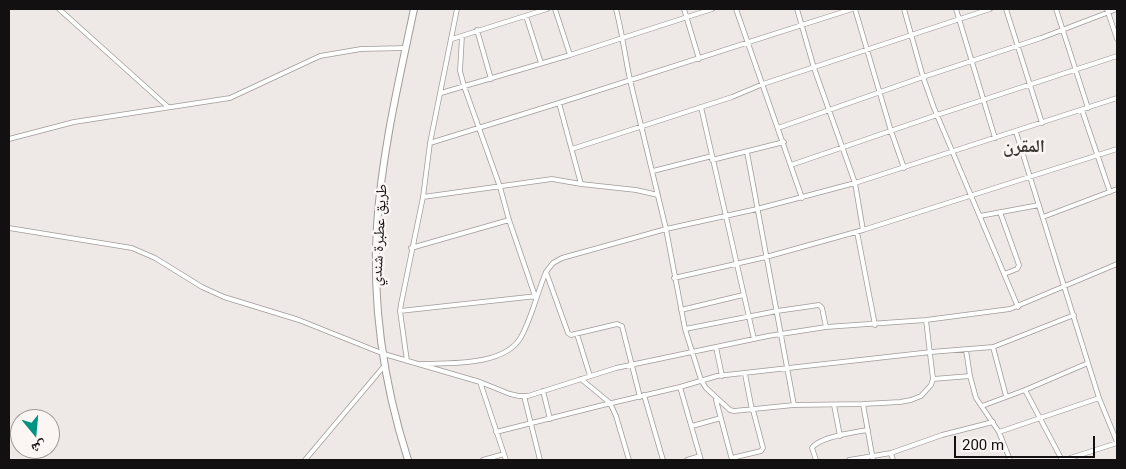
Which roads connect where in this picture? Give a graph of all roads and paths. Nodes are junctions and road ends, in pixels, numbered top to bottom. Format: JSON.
{"nodes":[{"id":1,"x":59,"y":9,"type":"edge"},
{"id":2,"x":414,"y":9,"type":"edge"},
{"id":3,"x":457,"y":9,"type":"edge"},
{"id":4,"x":547,"y":9,"type":"edge"},
{"id":5,"x":555,"y":9,"type":"edge"},
{"id":6,"x":616,"y":9,"type":"edge"},
{"id":7,"x":684,"y":9,"type":"edge"},
{"id":8,"x":712,"y":9,"type":"edge"},
{"id":9,"x":736,"y":9,"type":"edge"},
{"id":10,"x":796,"y":9,"type":"edge"},
{"id":11,"x":854,"y":9,"type":"edge"},
{"id":12,"x":904,"y":9,"type":"edge"},
{"id":13,"x":956,"y":9,"type":"edge"},
{"id":14,"x":990,"y":9,"type":"edge"},
{"id":15,"x":1006,"y":9,"type":"edge"},
{"id":16,"x":1056,"y":9,"type":"edge"},
{"id":17,"x":1117,"y":9,"type":"edge"},
{"id":18,"x":1107,"y":11,"type":"edge"},
{"id":19,"x":526,"y":16,"type":"junction"},
{"id":20,"x":686,"y":17,"type":"junction"},
{"id":21,"x":959,"y":18,"type":"junction"},
{"id":22,"x":802,"y":26,"type":"junction"},
{"id":23,"x":477,"y":30,"type":"junction"},
{"id":24,"x":1062,"y":30,"type":"junction"},
{"id":25,"x":912,"y":34,"type":"junction"},
{"id":26,"x":462,"y":36,"type":"junction"},
{"id":27,"x":624,"y":38,"type":"junction"},
{"id":28,"x":452,"y":39,"type":"junction"},
{"id":29,"x":1117,"y":39,"type":"edge"},
{"id":30,"x":748,"y":42,"type":"junction"},
{"id":31,"x":1018,"y":46,"type":"junction"},
{"id":32,"x":406,"y":48,"type":"junction"},
{"id":33,"x":868,"y":50,"type":"junction"},
{"id":34,"x":570,"y":55,"type":"junction"},
{"id":35,"x":1117,"y":56,"type":"edge"},
{"id":36,"x":699,"y":59,"type":"junction"},
{"id":37,"x":972,"y":61,"type":"junction"},
{"id":38,"x":541,"y":63,"type":"junction"},
{"id":39,"x":814,"y":68,"type":"junction"},
{"id":40,"x":1076,"y":70,"type":"junction"},
{"id":41,"x":923,"y":77,"type":"junction"},
{"id":42,"x":491,"y":79,"type":"junction"},
{"id":43,"x":630,"y":80,"type":"junction"},
{"id":44,"x":763,"y":84,"type":"junction"},
{"id":45,"x":1031,"y":85,"type":"junction"},
{"id":46,"x":464,"y":86,"type":"junction"},
{"id":47,"x":880,"y":92,"type":"junction"},
{"id":48,"x":441,"y":93,"type":"junction"},
{"id":49,"x":1117,"y":98,"type":"edge"},
{"id":50,"x":984,"y":100,"type":"junction"},
{"id":51,"x":560,"y":103,"type":"junction"},
{"id":52,"x":168,"y":107,"type":"junction"},
{"id":53,"x":701,"y":107,"type":"junction"},
{"id":54,"x":1088,"y":108,"type":"junction"},
{"id":55,"x":828,"y":110,"type":"junction"},
{"id":56,"x":1082,"y":110,"type":"junction"},
{"id":57,"x":937,"y":115,"type":"junction"},
{"id":58,"x":1042,"y":123,"type":"junction"},
{"id":59,"x":642,"y":126,"type":"junction"},
{"id":60,"x":479,"y":128,"type":"junction"},
{"id":61,"x":778,"y":128,"type":"junction"},
{"id":62,"x":891,"y":131,"type":"junction"},
{"id":63,"x":1016,"y":132,"type":"junction"},
{"id":64,"x":995,"y":138,"type":"junction"},
{"id":65,"x":9,"y":139,"type":"edge"},
{"id":66,"x":430,"y":142,"type":"junction"},
{"id":67,"x":784,"y":142,"type":"junction"},
{"id":68,"x":841,"y":147,"type":"junction"},
{"id":69,"x":572,"y":148,"type":"junction"},
{"id":70,"x":1117,"y":149,"type":"edge"},
{"id":71,"x":953,"y":151,"type":"junction"},
{"id":72,"x":746,"y":152,"type":"junction"},
{"id":73,"x":1098,"y":155,"type":"junction"},
{"id":74,"x":712,"y":158,"type":"junction"},
{"id":75,"x":791,"y":165,"type":"junction"},
{"id":76,"x":904,"y":168,"type":"junction"},
{"id":77,"x":653,"y":171,"type":"junction"},
{"id":78,"x":1030,"y":177,"type":"junction"},
{"id":79,"x":855,"y":183,"type":"junction"},
{"id":80,"x":581,"y":184,"type":"junction"},
{"id":81,"x":500,"y":187,"type":"junction"},
{"id":82,"x":1117,"y":189,"type":"edge"},
{"id":83,"x":1110,"y":192,"type":"junction"},
{"id":84,"x":658,"y":195,"type":"junction"},
{"id":85,"x":972,"y":195,"type":"junction"},
{"id":86,"x":423,"y":197,"type":"junction"},
{"id":87,"x":802,"y":198,"type":"junction"},
{"id":88,"x":1039,"y":205,"type":"junction"},
{"id":89,"x":757,"y":209,"type":"junction"},
{"id":90,"x":1000,"y":212,"type":"junction"},
{"id":91,"x":726,"y":215,"type":"junction"},
{"id":92,"x":980,"y":216,"type":"junction"},
{"id":93,"x":1043,"y":217,"type":"junction"},
{"id":94,"x":509,"y":220,"type":"junction"},
{"id":95,"x":9,"y":228,"type":"edge"},
{"id":96,"x":666,"y":229,"type":"junction"},
{"id":97,"x":863,"y":230,"type":"junction"},
{"id":98,"x":857,"y":232,"type":"junction"},
{"id":99,"x":411,"y":248,"type":"junction"},
{"id":100,"x":766,"y":257,"type":"junction"},
{"id":101,"x":737,"y":264,"type":"junction"},
{"id":102,"x":1117,"y":264,"type":"edge"},
{"id":103,"x":546,"y":272,"type":"junction"},
{"id":104,"x":1004,"y":274,"type":"junction"},
{"id":105,"x":674,"y":278,"type":"junction"},
{"id":106,"x":1065,"y":287,"type":"junction"},
{"id":107,"x":743,"y":295,"type":"junction"},
{"id":108,"x":536,"y":296,"type":"junction"},
{"id":109,"x":1018,"y":307,"type":"junction"},
{"id":110,"x":680,"y":310,"type":"junction"},
{"id":111,"x":400,"y":311,"type":"junction"},
{"id":112,"x":777,"y":311,"type":"junction"},
{"id":113,"x":1074,"y":315,"type":"junction"},
{"id":114,"x":748,"y":317,"type":"junction"},
{"id":115,"x":926,"y":320,"type":"junction"},
{"id":116,"x":876,"y":324,"type":"junction"},
{"id":117,"x":826,"y":328,"type":"junction"},
{"id":118,"x":685,"y":330,"type":"junction"},
{"id":119,"x":577,"y":334,"type":"junction"},
{"id":120,"x":781,"y":334,"type":"junction"},
{"id":121,"x":754,"y":339,"type":"junction"},
{"id":122,"x":716,"y":347,"type":"junction"},
{"id":123,"x":993,"y":347,"type":"junction"},
{"id":124,"x":966,"y":350,"type":"junction"},
{"id":125,"x":692,"y":352,"type":"junction"},
{"id":126,"x":931,"y":352,"type":"junction"},
{"id":127,"x":384,"y":354,"type":"junction"},
{"id":128,"x":407,"y":362,"type":"junction"},
{"id":129,"x":1088,"y":363,"type":"junction"},
{"id":130,"x":416,"y":364,"type":"junction"},
{"id":131,"x":385,"y":365,"type":"junction"},
{"id":132,"x":632,"y":365,"type":"junction"},
{"id":133,"x":788,"y":368,"type":"junction"},
{"id":134,"x":745,"y":374,"type":"junction"},
{"id":135,"x":590,"y":376,"type":"junction"},
{"id":136,"x":722,"y":376,"type":"junction"},
{"id":137,"x":970,"y":376,"type":"junction"},
{"id":138,"x":581,"y":379,"type":"junction"},
{"id":139,"x":933,"y":379,"type":"junction"},
{"id":140,"x":701,"y":380,"type":"junction"},
{"id":141,"x":480,"y":382,"type":"junction"},
{"id":142,"x":680,"y":388,"type":"junction"},
{"id":143,"x":1025,"y":390,"type":"junction"},
{"id":144,"x":543,"y":391,"type":"junction"},
{"id":145,"x":524,"y":396,"type":"junction"},
{"id":146,"x":642,"y":396,"type":"junction"},
{"id":147,"x":1006,"y":396,"type":"junction"},
{"id":148,"x":716,"y":397,"type":"junction"},
{"id":149,"x":1099,"y":398,"type":"junction"},
{"id":150,"x":610,"y":403,"type":"junction"},
{"id":151,"x":863,"y":404,"type":"junction"},
{"id":152,"x":794,"y":405,"type":"junction"},
{"id":153,"x":834,"y":405,"type":"junction"},
{"id":154,"x":982,"y":406,"type":"junction"},
{"id":155,"x":752,"y":410,"type":"junction"},
{"id":156,"x":550,"y":418,"type":"junction"},
{"id":157,"x":721,"y":418,"type":"junction"},
{"id":158,"x":1040,"y":418,"type":"junction"},
{"id":159,"x":993,"y":422,"type":"junction"},
{"id":160,"x":530,"y":424,"type":"junction"},
{"id":161,"x":692,"y":426,"type":"junction"},
{"id":162,"x":868,"y":430,"type":"junction"},
{"id":163,"x":496,"y":432,"type":"junction"},
{"id":164,"x":999,"y":432,"type":"junction"},
{"id":165,"x":840,"y":436,"type":"junction"},
{"id":166,"x":1117,"y":443,"type":"edge"},
{"id":167,"x":891,"y":453,"type":"junction"},
{"id":168,"x":504,"y":454,"type":"junction"},
{"id":169,"x":700,"y":458,"type":"edge"},
{"id":170,"x":873,"y":458,"type":"edge"},
{"id":171,"x":732,"y":459,"type":"edge"},
{"id":172,"x":305,"y":460,"type":"edge"},
{"id":173,"x":408,"y":460,"type":"edge"},
{"id":174,"x":483,"y":460,"type":"edge"},
{"id":175,"x":506,"y":460,"type":"edge"},
{"id":176,"x":540,"y":460,"type":"edge"},
{"id":177,"x":629,"y":460,"type":"edge"},
{"id":178,"x":663,"y":460,"type":"edge"},
{"id":179,"x":687,"y":460,"type":"edge"},
{"id":180,"x":816,"y":460,"type":"edge"},
{"id":181,"x":852,"y":460,"type":"edge"},
{"id":182,"x":894,"y":460,"type":"edge"},
{"id":183,"x":1010,"y":460,"type":"edge"},
{"id":184,"x":1063,"y":460,"type":"edge"}],
"edges":[{"from":1,"to":52,"type":"street"},
{"from":2,"to":32,"type":"highway","name":"طريق عطبرة شندي"},
{"from":3,"to":28,"type":"street"},
{"from":4,"to":19,"type":"street"},
{"from":5,"to":34,"type":"street"},
{"from":6,"to":27,"type":"street"},
{"from":7,"to":20,"type":"street"},
{"from":8,"to":20,"type":"street"},
{"from":9,"to":30,"type":"street"},
{"from":10,"to":22,"type":"street"},
{"from":11,"to":22,"type":"street"},
{"from":11,"to":33,"type":"street"},
{"from":12,"to":25,"type":"street"},
{"from":13,"to":21,"type":"street"},
{"from":14,"to":21,"type":"street"},
{"from":15,"to":31,"type":"street"},
{"from":16,"to":24,"type":"street"},
{"from":17,"to":18,"type":"street"},
{"from":18,"to":24,"type":"street"},
{"from":18,"to":29,"type":"street"},
{"from":19,"to":23,"type":"street"},
{"from":19,"to":38,"type":"street"},
{"from":20,"to":27,"type":"street"},
{"from":20,"to":36,"type":"street"},
{"from":21,"to":25,"type":"street"},
{"from":21,"to":37,"type":"street"},
{"from":22,"to":30,"type":"street"},
{"from":22,"to":39,"type":"street"},
{"from":23,"to":26,"type":"street"},
{"from":23,"to":42,"type":"street"},
{"from":24,"to":31,"type":"street"},
{"from":24,"to":40,"type":"street"},
{"from":25,"to":33,"type":"street"},
{"from":25,"to":41,"type":"street"},
{"from":26,"to":28,"type":"street"},
{"from":26,"to":46,"type":"street"},
{"from":27,"to":34,"type":"street"},
{"from":27,"to":43,"type":"street"},
{"from":28,"to":48,"type":"street"},
{"from":30,"to":36,"type":"street"},
{"from":30,"to":44,"type":"street"},
{"from":31,"to":37,"type":"street"},
{"from":31,"to":45,"type":"street"},
{"from":32,"to":52,"type":"street"},
{"from":32,"to":127,"type":"highway","name":"طريق عطبرة شندي"},
{"from":33,"to":39,"type":"street"},
{"from":33,"to":47,"type":"street"},
{"from":34,"to":38,"type":"street"},
{"from":35,"to":40,"type":"street"},
{"from":36,"to":43,"type":"street"},
{"from":37,"to":41,"type":"street"},
{"from":37,"to":50,"type":"street"},
{"from":38,"to":42,"type":"street"},
{"from":39,"to":44,"type":"street"},
{"from":39,"to":55,"type":"street"},
{"from":40,"to":45,"type":"street"},
{"from":40,"to":54,"type":"street"},
{"from":41,"to":47,"type":"street"},
{"from":41,"to":57,"type":"street"},
{"from":42,"to":46,"type":"street"},
{"from":43,"to":51,"type":"street"},
{"from":43,"to":59,"type":"street"},
{"from":44,"to":53,"type":"street"},
{"from":44,"to":61,"type":"street"},
{"from":45,"to":50,"type":"street"},
{"from":45,"to":58,"type":"street"},
{"from":46,"to":48,"type":"street"},
{"from":46,"to":60,"type":"street"},
{"from":47,"to":55,"type":"street"},
{"from":47,"to":62,"type":"street"},
{"from":48,"to":66,"type":"street"},
{"from":49,"to":54,"type":"street"},
{"from":50,"to":57,"type":"street"},
{"from":50,"to":64,"type":"street"},
{"from":51,"to":60,"type":"street"},
{"from":51,"to":69,"type":"street"},
{"from":52,"to":65,"type":"street"},
{"from":53,"to":59,"type":"street"},
{"from":53,"to":74,"type":"street"},
{"from":54,"to":56,"type":"street"},
{"from":55,"to":61,"type":"street"},
{"from":55,"to":68,"type":"street"},
{"from":56,"to":58,"type":"street"},
{"from":56,"to":73,"type":"street"},
{"from":57,"to":62,"type":"street"},
{"from":57,"to":71,"type":"street"},
{"from":58,"to":63,"type":"street"},
{"from":59,"to":69,"type":"street"},
{"from":59,"to":77,"type":"street"},
{"from":60,"to":66,"type":"street"},
{"from":60,"to":81,"type":"street"},
{"from":61,"to":67,"type":"street"},
{"from":62,"to":68,"type":"street"},
{"from":62,"to":76,"type":"street"},
{"from":63,"to":64,"type":"street"},
{"from":63,"to":78,"type":"street"},
{"from":64,"to":71,"type":"street"},
{"from":66,"to":86,"type":"street"},
{"from":67,"to":72,"type":"street"},
{"from":67,"to":75,"type":"street"},
{"from":68,"to":75,"type":"street"},
{"from":68,"to":79,"type":"street"},
{"from":69,"to":80,"type":"street"},
{"from":70,"to":73,"type":"street"},
{"from":71,"to":76,"type":"street"},
{"from":71,"to":85,"type":"street"},
{"from":72,"to":74,"type":"street"},
{"from":72,"to":89,"type":"street"},
{"from":73,"to":78,"type":"street"},
{"from":73,"to":83,"type":"street"},
{"from":74,"to":77,"type":"street"},
{"from":74,"to":91,"type":"street"},
{"from":75,"to":87,"type":"street"},
{"from":76,"to":79,"type":"street"},
{"from":77,"to":84,"type":"street"},
{"from":78,"to":85,"type":"street"},
{"from":78,"to":88,"type":"street"},
{"from":79,"to":87,"type":"street"},
{"from":79,"to":97,"type":"street"},
{"from":80,"to":81,"type":"street"},
{"from":80,"to":84,"type":"street"},
{"from":81,"to":86,"type":"street"},
{"from":81,"to":94,"type":"street"},
{"from":82,"to":83,"type":"street"},
{"from":83,"to":93,"type":"street"},
{"from":84,"to":96,"type":"street"},
{"from":85,"to":92,"type":"street"},
{"from":85,"to":97,"type":"street"},
{"from":86,"to":99,"type":"street"},
{"from":87,"to":89,"type":"street"},
{"from":88,"to":90,"type":"street"},
{"from":88,"to":93,"type":"street"},
{"from":89,"to":91,"type":"street"},
{"from":89,"to":100,"type":"street"},
{"from":90,"to":92,"type":"street"},
{"from":90,"to":104,"type":"street"},
{"from":91,"to":96,"type":"street"},
{"from":91,"to":101,"type":"street"},
{"from":92,"to":104,"type":"street"},
{"from":93,"to":106,"type":"street"},
{"from":94,"to":99,"type":"street"},
{"from":94,"to":108,"type":"street"},
{"from":95,"to":127,"type":"street"},
{"from":96,"to":103,"type":"street"},
{"from":96,"to":105,"type":"street"},
{"from":97,"to":98,"type":"street"},
{"from":98,"to":100,"type":"street"},
{"from":98,"to":116,"type":"street"},
{"from":99,"to":111,"type":"street"},
{"from":100,"to":101,"type":"street"},
{"from":100,"to":112,"type":"street"},
{"from":101,"to":105,"type":"street"},
{"from":101,"to":107,"type":"street"},
{"from":102,"to":106,"type":"street"},
{"from":103,"to":108,"type":"street"},
{"from":103,"to":119,"type":"street"},
{"from":104,"to":109,"type":"street"},
{"from":105,"to":110,"type":"street"},
{"from":106,"to":109,"type":"street"},
{"from":106,"to":113,"type":"street"},
{"from":107,"to":110,"type":"street"},
{"from":107,"to":114,"type":"street"},
{"from":108,"to":111,"type":"street"},
{"from":108,"to":130,"type":"street"},
{"from":109,"to":115,"type":"street"},
{"from":110,"to":118,"type":"street"},
{"from":111,"to":128,"type":"street"},
{"from":112,"to":114,"type":"street"},
{"from":112,"to":117,"type":"street"},
{"from":112,"to":120,"type":"street"},
{"from":113,"to":123,"type":"street"},
{"from":113,"to":129,"type":"street"},
{"from":114,"to":118,"type":"street"},
{"from":114,"to":121,"type":"street"},
{"from":115,"to":116,"type":"street"},
{"from":115,"to":126,"type":"street"},
{"from":116,"to":117,"type":"street"},
{"from":117,"to":120,"type":"street"},
{"from":118,"to":125,"type":"street"},
{"from":119,"to":132,"type":"street"},
{"from":119,"to":135,"type":"street"},
{"from":120,"to":121,"type":"street"},
{"from":120,"to":133,"type":"street"},
{"from":121,"to":122,"type":"street"},
{"from":122,"to":125,"type":"street"},
{"from":122,"to":136,"type":"street"},
{"from":123,"to":124,"type":"street"},
{"from":123,"to":147,"type":"street"},
{"from":124,"to":126,"type":"street"},
{"from":124,"to":137,"type":"street"},
{"from":125,"to":132,"type":"street"},
{"from":125,"to":140,"type":"street"},
{"from":126,"to":133,"type":"street"},
{"from":126,"to":139,"type":"street"},
{"from":127,"to":128,"type":"street"},
{"from":127,"to":131,"type":"highway","name":"طريق عطبرة شندي"},
{"from":128,"to":130,"type":"street"},
{"from":129,"to":143,"type":"street"},
{"from":129,"to":149,"type":"street"},
{"from":130,"to":141,"type":"street"},
{"from":131,"to":172,"type":"street"},
{"from":131,"to":173,"type":"highway","name":"طريق عطبرة شندي"},
{"from":132,"to":135,"type":"street"},
{"from":132,"to":146,"type":"street"},
{"from":133,"to":134,"type":"street"},
{"from":133,"to":152,"type":"street"},
{"from":134,"to":136,"type":"street"},
{"from":134,"to":155,"type":"street"},
{"from":135,"to":138,"type":"street"},
{"from":136,"to":140,"type":"street"},
{"from":137,"to":139,"type":"street"},
{"from":137,"to":154,"type":"street"},
{"from":138,"to":144,"type":"street"},
{"from":138,"to":150,"type":"street"},
{"from":139,"to":151,"type":"street"},
{"from":140,"to":142,"type":"street"},
{"from":140,"to":148,"type":"street"},
{"from":141,"to":145,"type":"street"},
{"from":141,"to":163,"type":"street"},
{"from":142,"to":146,"type":"street"},
{"from":142,"to":161,"type":"street"},
{"from":143,"to":147,"type":"street"},
{"from":143,"to":158,"type":"street"},
{"from":144,"to":145,"type":"street"},
{"from":144,"to":156,"type":"street"},
{"from":145,"to":160,"type":"street"},
{"from":146,"to":150,"type":"street"},
{"from":146,"to":178,"type":"street"},
{"from":147,"to":154,"type":"street"},
{"from":148,"to":155,"type":"street"},
{"from":148,"to":157,"type":"street"},
{"from":149,"to":158,"type":"street"},
{"from":149,"to":166,"type":"street"},
{"from":150,"to":156,"type":"street"},
{"from":150,"to":177,"type":"street"},
{"from":151,"to":153,"type":"street"},
{"from":151,"to":162,"type":"street"},
{"from":152,"to":153,"type":"street"},
{"from":152,"to":155,"type":"street"},
{"from":153,"to":165,"type":"street"},
{"from":154,"to":159,"type":"street"},
{"from":155,"to":171,"type":"street"},
{"from":156,"to":160,"type":"street"},
{"from":157,"to":161,"type":"street"},
{"from":157,"to":171,"type":"street"},
{"from":158,"to":164,"type":"street"},
{"from":158,"to":184,"type":"street"},
{"from":159,"to":164,"type":"street"},
{"from":159,"to":167,"type":"street"},
{"from":160,"to":163,"type":"street"},
{"from":160,"to":176,"type":"street"},
{"from":161,"to":169,"type":"street"},
{"from":162,"to":165,"type":"street"},
{"from":162,"to":170,"type":"street"},
{"from":163,"to":168,"type":"street"},
{"from":164,"to":183,"type":"street"},
{"from":165,"to":180,"type":"street"},
{"from":166,"to":184,"type":"street"},
{"from":167,"to":170,"type":"street"},
{"from":167,"to":182,"type":"street"},
{"from":168,"to":174,"type":"street"},
{"from":168,"to":175,"type":"street"},
{"from":169,"to":179,"type":"street"},
{"from":170,"to":181,"type":"street"}]}
